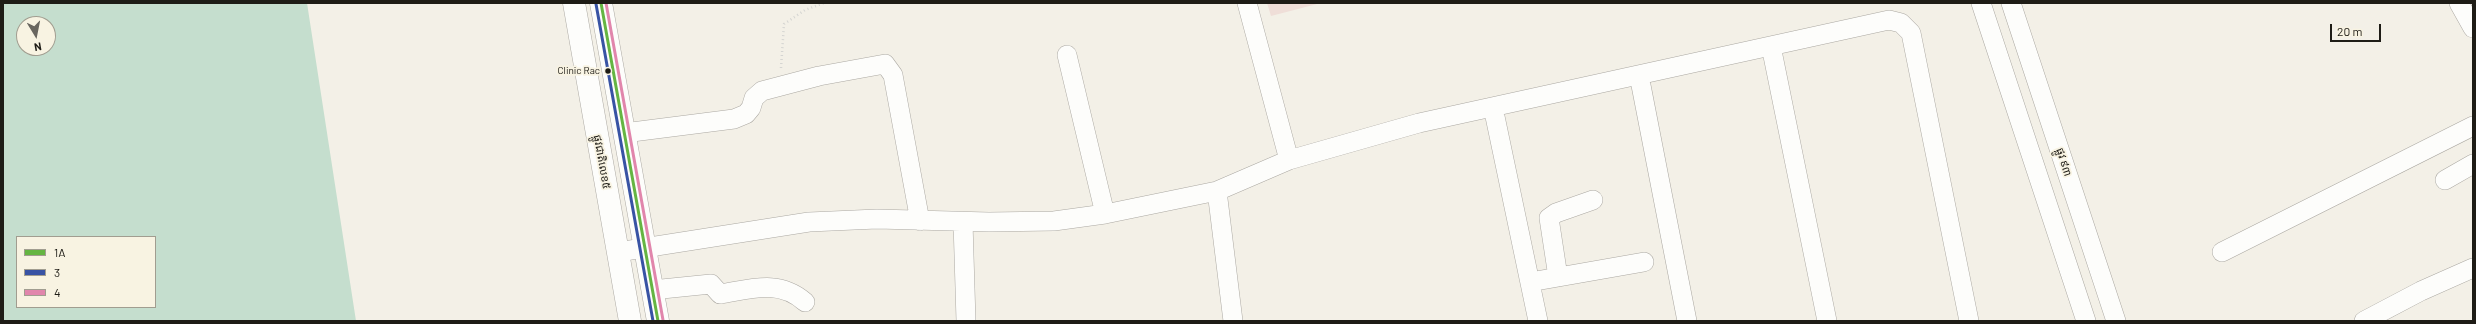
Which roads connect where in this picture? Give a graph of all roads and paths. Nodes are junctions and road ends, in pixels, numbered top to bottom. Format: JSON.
{"nodes":[{"id":1,"x":574,"y":3,"type":"edge"},
{"id":2,"x":601,"y":3,"type":"edge"},
{"id":3,"x":824,"y":3,"type":"edge"},
{"id":4,"x":1247,"y":3,"type":"edge"},
{"id":5,"x":1981,"y":3,"type":"edge"},
{"id":6,"x":2011,"y":3,"type":"edge"},
{"id":7,"x":2459,"y":3,"type":"edge"},
{"id":8,"x":2473,"y":28,"type":"edge"},
{"id":9,"x":1771,"y":46,"type":"junction"},
{"id":10,"x":1067,"y":54,"type":"dead end"},
{"id":11,"x":1639,"y":75,"type":"junction"},
{"id":12,"x":779,"y":86,"type":"junction"},
{"id":13,"x":1494,"y":107,"type":"junction"},
{"id":14,"x":2473,"y":126,"type":"edge"},
{"id":15,"x":624,"y":133,"type":"junction"},
{"id":16,"x":1289,"y":160,"type":"junction"},
{"id":17,"x":2473,"y":164,"type":"edge"},
{"id":18,"x":2445,"y":180,"type":"dead end"},
{"id":19,"x":1217,"y":191,"type":"junction"},
{"id":20,"x":1593,"y":200,"type":"dead end"},
{"id":21,"x":1105,"y":214,"type":"junction"},
{"id":22,"x":920,"y":221,"type":"junction"},
{"id":23,"x":963,"y":222,"type":"junction"},
{"id":24,"x":645,"y":247,"type":"junction"},
{"id":25,"x":618,"y":252,"type":"junction"},
{"id":26,"x":2222,"y":252,"type":"dead end"},
{"id":27,"x":1644,"y":262,"type":"dead end"},
{"id":28,"x":2473,"y":268,"type":"edge"},
{"id":29,"x":1558,"y":277,"type":"junction"},
{"id":30,"x":1530,"y":282,"type":"junction"},
{"id":31,"x":652,"y":290,"type":"junction"},
{"id":32,"x":805,"y":302,"type":"dead end"},
{"id":33,"x":630,"y":321,"type":"edge"},
{"id":34,"x":658,"y":321,"type":"edge"},
{"id":35,"x":966,"y":321,"type":"edge"},
{"id":36,"x":1233,"y":321,"type":"edge"},
{"id":37,"x":1538,"y":321,"type":"edge"},
{"id":38,"x":1687,"y":321,"type":"edge"},
{"id":39,"x":1827,"y":321,"type":"edge"},
{"id":40,"x":1969,"y":321,"type":"edge"},
{"id":41,"x":2086,"y":321,"type":"edge"},
{"id":42,"x":2116,"y":321,"type":"edge"},
{"id":43,"x":2364,"y":321,"type":"edge"}],
"edges":[{"from":1,"to":25,"type":"highway","name":"ផ្លូវជាតិលេខ៥"},
{"from":2,"to":15,"type":"highway"},
{"from":3,"to":12,"type":"path"},
{"from":4,"to":16,"type":"street"},
{"from":5,"to":41,"type":"street"},
{"from":6,"to":42,"type":"street","name":"ផ្លូវ ៩៣"},
{"from":7,"to":8,"type":"street"},
{"from":9,"to":11,"type":"street"},
{"from":9,"to":39,"type":"street"},
{"from":9,"to":40,"type":"street"},
{"from":10,"to":21,"type":"street"},
{"from":11,"to":13,"type":"street"},
{"from":11,"to":38,"type":"street"},
{"from":12,"to":15,"type":"street"},
{"from":12,"to":22,"type":"street"},
{"from":13,"to":16,"type":"street"},
{"from":13,"to":30,"type":"street"},
{"from":14,"to":26,"type":"street"},
{"from":15,"to":24,"type":"highway"},
{"from":16,"to":19,"type":"street"},
{"from":17,"to":18,"type":"street"},
{"from":19,"to":21,"type":"street"},
{"from":19,"to":36,"type":"street"},
{"from":20,"to":29,"type":"street"},
{"from":21,"to":23,"type":"street"},
{"from":22,"to":23,"type":"street"},
{"from":22,"to":24,"type":"street"},
{"from":23,"to":35,"type":"street"},
{"from":24,"to":25,"type":"street"},
{"from":24,"to":31,"type":"highway"},
{"from":25,"to":33,"type":"highway","name":"ផ្លូវជាតិលេខ៥"},
{"from":27,"to":29,"type":"street"},
{"from":28,"to":43,"type":"street"},
{"from":29,"to":30,"type":"street"},
{"from":30,"to":37,"type":"street"},
{"from":31,"to":32,"type":"street"},
{"from":31,"to":34,"type":"highway"}]}
